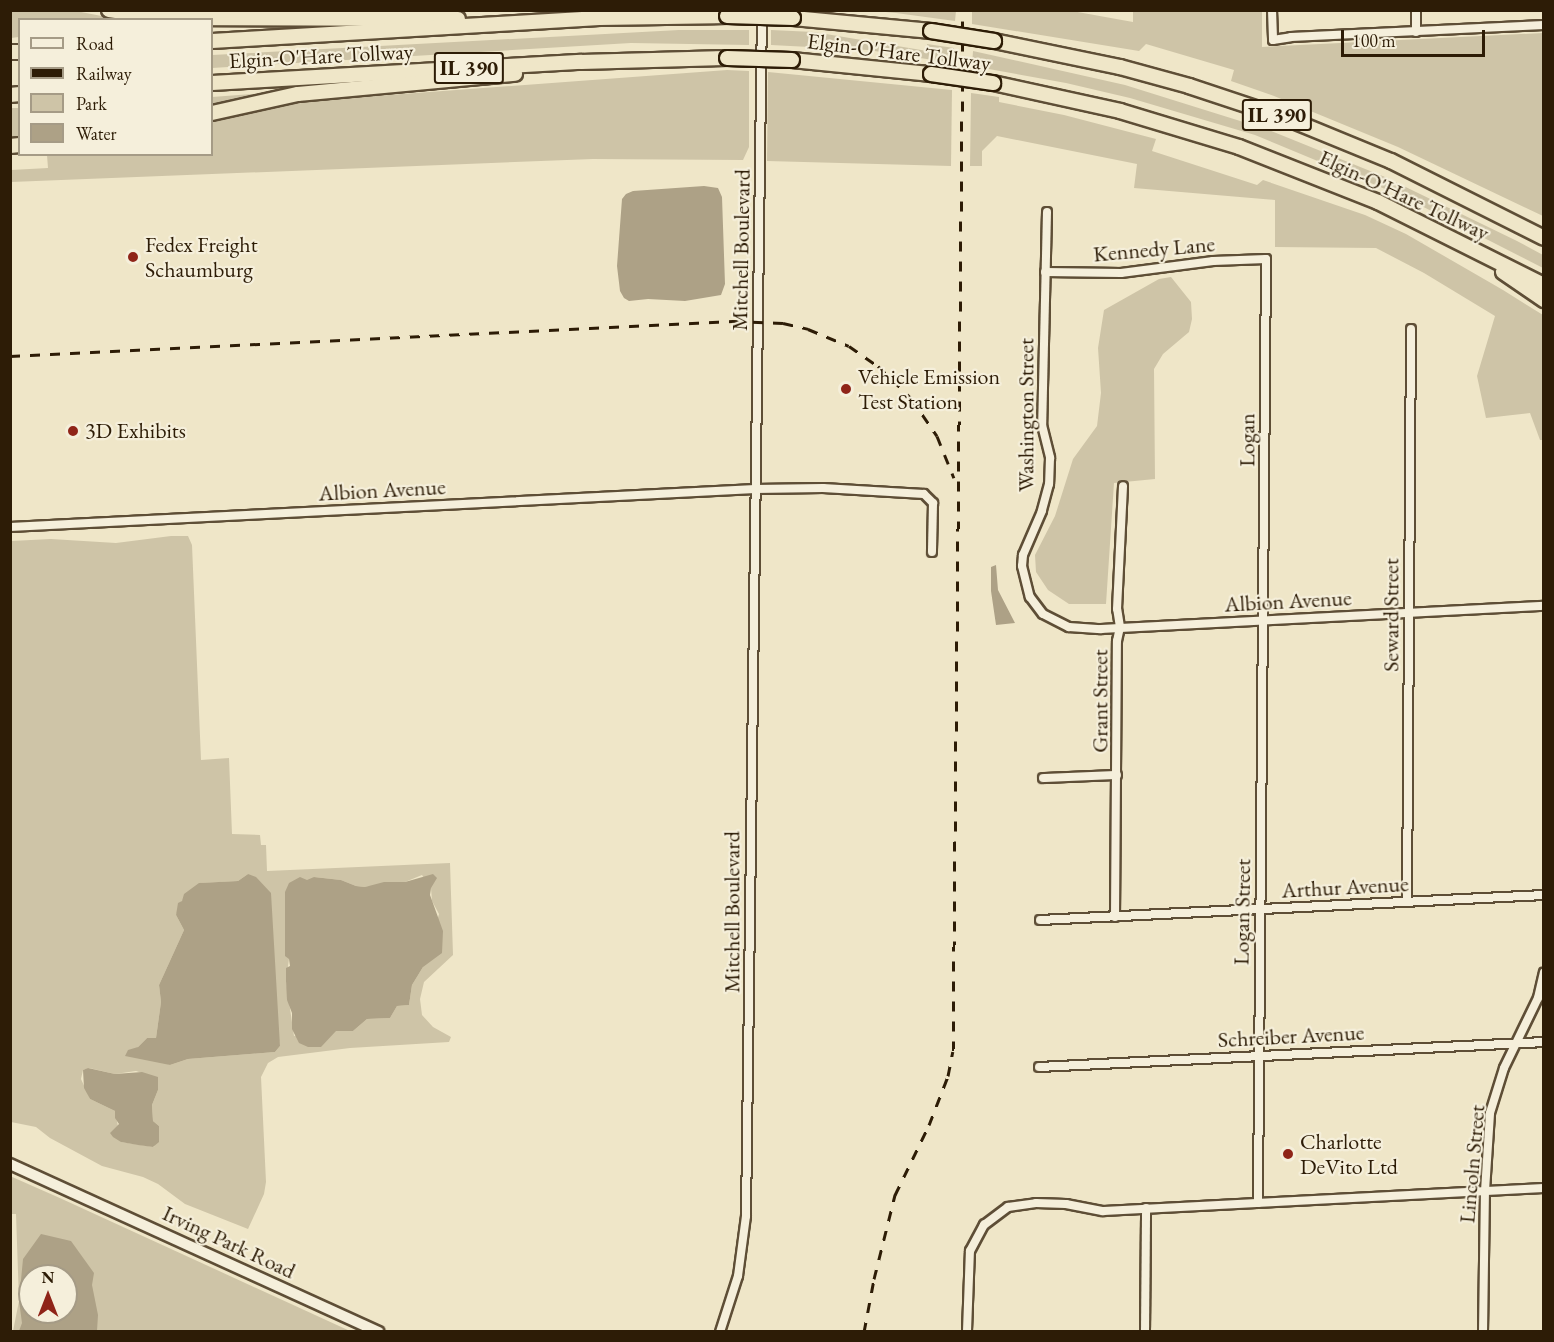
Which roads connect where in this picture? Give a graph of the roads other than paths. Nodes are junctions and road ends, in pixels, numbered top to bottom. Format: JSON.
{"nodes":[{"id":1,"x":109,"y":10,"type":"edge"},
{"id":2,"x":762,"y":10,"type":"edge"},
{"id":3,"x":1272,"y":10,"type":"edge"},
{"id":4,"x":1416,"y":10,"type":"edge"},
{"id":5,"x":538,"y":22,"type":"junction"},
{"id":6,"x":1544,"y":25,"type":"edge"},
{"id":7,"x":1416,"y":32,"type":"junction"},
{"id":8,"x":213,"y":41,"type":"edge"},
{"id":9,"x":581,"y":62,"type":"junction"},
{"id":10,"x":213,"y":83,"type":"edge"},
{"id":11,"x":213,"y":113,"type":"edge"},
{"id":12,"x":1047,"y":212,"type":"dead end"},
{"id":13,"x":1544,"y":238,"type":"edge"},
{"id":14,"x":1468,"y":246,"type":"junction"},
{"id":15,"x":1266,"y":259,"type":"joint"},
{"id":16,"x":1045,"y":272,"type":"junction"},
{"id":17,"x":1544,"y":285,"type":"edge"},
{"id":18,"x":1544,"y":300,"type":"edge"},
{"id":19,"x":1411,"y":329,"type":"dead end"},
{"id":20,"x":1123,"y":486,"type":"dead end"},
{"id":21,"x":755,"y":489,"type":"junction"},
{"id":22,"x":10,"y":527,"type":"edge"},
{"id":23,"x":932,"y":552,"type":"dead end"},
{"id":24,"x":1544,"y":606,"type":"edge"},
{"id":25,"x":1039,"y":609,"type":"joint"},
{"id":26,"x":1409,"y":613,"type":"junction"},
{"id":27,"x":1264,"y":621,"type":"junction"},
{"id":28,"x":1120,"y":627,"type":"junction"},
{"id":29,"x":1117,"y":775,"type":"junction"},
{"id":30,"x":1043,"y":778,"type":"dead end"},
{"id":31,"x":1544,"y":895,"type":"edge"},
{"id":32,"x":1407,"y":902,"type":"junction"},
{"id":33,"x":1260,"y":909,"type":"junction"},
{"id":34,"x":1114,"y":917,"type":"junction"},
{"id":35,"x":1040,"y":921,"type":"dead end"},
{"id":36,"x":1544,"y":973,"type":"edge"},
{"id":37,"x":1544,"y":1042,"type":"edge"},
{"id":38,"x":1518,"y":1043,"type":"junction"},
{"id":39,"x":1258,"y":1056,"type":"junction"},
{"id":40,"x":1039,"y":1067,"type":"dead end"},
{"id":41,"x":10,"y":1164,"type":"edge"},
{"id":42,"x":1544,"y":1188,"type":"edge"},
{"id":43,"x":1485,"y":1191,"type":"junction"},
{"id":44,"x":1258,"y":1203,"type":"junction"},
{"id":45,"x":1146,"y":1209,"type":"junction"},
{"id":46,"x":967,"y":1331,"type":"edge"},
{"id":47,"x":378,"y":1332,"type":"edge"},
{"id":48,"x":720,"y":1332,"type":"edge"},
{"id":49,"x":1145,"y":1332,"type":"edge"},
{"id":50,"x":1483,"y":1332,"type":"edge"}],
"edges":[{"from":1,"to":5,"type":"highway"},
{"from":2,"to":21,"type":"street","name":"Mitchell Boulevard"},
{"from":3,"to":7,"type":"street"},
{"from":4,"to":7,"type":"street"},
{"from":5,"to":8,"type":"highway","name":"Elgin-O'Hare Tollway","number":"IL 390"},
{"from":5,"to":13,"type":"highway","name":"Elgin-O'Hare Tollway","number":"IL 390","bridge":true},
{"from":6,"to":7,"type":"street"},
{"from":9,"to":10,"type":"highway","name":"Elgin-O'Hare Tollway","number":"IL 390"},
{"from":9,"to":11,"type":"highway"},
{"from":9,"to":14,"type":"highway","name":"Elgin-O'Hare Tollway","number":"IL 390","bridge":true},
{"from":12,"to":16,"type":"street","name":"Washington Street"},
{"from":14,"to":17,"type":"highway","name":"Elgin-O'Hare Tollway","number":"IL 390"},
{"from":14,"to":18,"type":"highway"},
{"from":15,"to":16,"type":"street","name":"Kennedy Lane"},
{"from":15,"to":27,"type":"street","name":"Logan"},
{"from":16,"to":25,"type":"street","name":"Washington Street"},
{"from":19,"to":26,"type":"street","name":"Seward Street"},
{"from":20,"to":28,"type":"street","name":"Grant Street"},
{"from":21,"to":22,"type":"street","name":"Albion Avenue"},
{"from":21,"to":23,"type":"street"},
{"from":21,"to":48,"type":"street","name":"Mitchell Boulevard"},
{"from":24,"to":26,"type":"street","name":"Albion Avenue"},
{"from":25,"to":28,"type":"street","name":"Albion Avenue"},
{"from":26,"to":27,"type":"street","name":"Albion Avenue"},
{"from":26,"to":32,"type":"street","name":"Seward Street"},
{"from":27,"to":28,"type":"street","name":"Albion Avenue"},
{"from":27,"to":33,"type":"street","name":"Logan Street"},
{"from":28,"to":29,"type":"street","name":"Grant Street"},
{"from":29,"to":30,"type":"street"},
{"from":29,"to":34,"type":"street","name":"Grant Street"},
{"from":31,"to":32,"type":"street","name":"Arthur Avenue"},
{"from":32,"to":33,"type":"street","name":"Arthur Avenue"},
{"from":33,"to":34,"type":"street","name":"Arthur Avenue"},
{"from":33,"to":39,"type":"street","name":"Logan Street"},
{"from":34,"to":35,"type":"street","name":"Arthur Avenue"},
{"from":36,"to":38,"type":"street","name":"Lincoln Street"},
{"from":37,"to":38,"type":"street","name":"Schreiber Avenue"},
{"from":38,"to":39,"type":"street","name":"Schreiber Avenue"},
{"from":38,"to":43,"type":"street","name":"Lincoln Street"},
{"from":39,"to":40,"type":"street","name":"Schreiber Avenue"},
{"from":39,"to":44,"type":"street","name":"Logan Street"},
{"from":41,"to":47,"type":"main road","name":"Irving Park Road"},
{"from":42,"to":43,"type":"street"},
{"from":43,"to":44,"type":"street"},
{"from":43,"to":50,"type":"street","name":"Lincoln Street"},
{"from":44,"to":45,"type":"street"},
{"from":45,"to":46,"type":"street"},
{"from":45,"to":49,"type":"street"}]}
